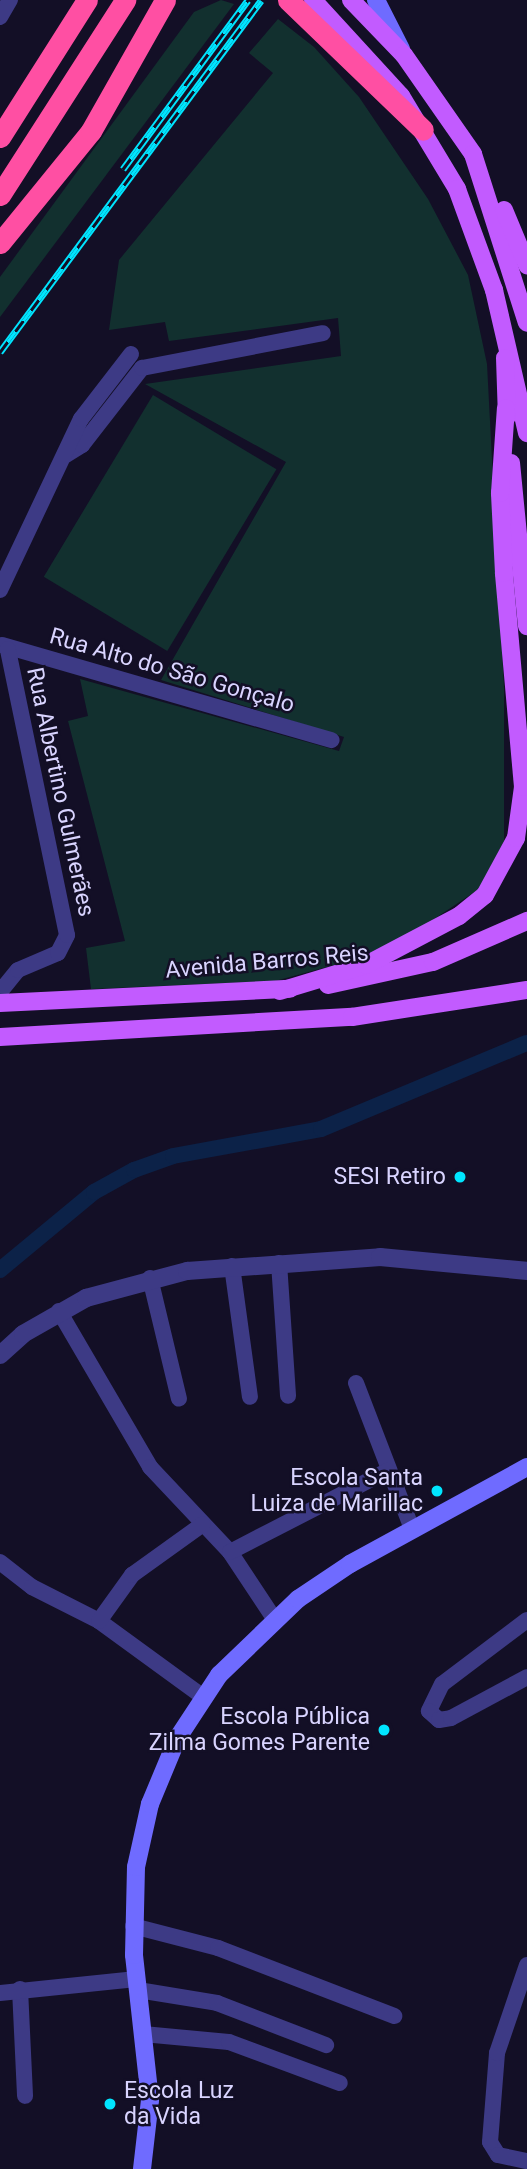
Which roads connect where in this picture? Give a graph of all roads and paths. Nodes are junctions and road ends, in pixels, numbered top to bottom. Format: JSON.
{"nodes":[{"id":1,"x":10,"y":0,"type":"edge"},
{"id":2,"x":87,"y":0,"type":"edge"},
{"id":3,"x":125,"y":0,"type":"edge"},
{"id":4,"x":165,"y":0,"type":"edge"},
{"id":5,"x":288,"y":0,"type":"edge"},
{"id":6,"x":313,"y":0,"type":"edge"},
{"id":7,"x":351,"y":0,"type":"edge"},
{"id":8,"x":376,"y":0,"type":"edge"},
{"id":9,"x":0,"y":17,"type":"edge"},
{"id":10,"x":404,"y":55,"type":"junction"},
{"id":11,"x":423,"y":130,"type":"junction"},
{"id":12,"x":0,"y":137,"type":"edge"},
{"id":13,"x":473,"y":155,"type":"junction"},
{"id":14,"x":0,"y":195,"type":"edge"},
{"id":15,"x":0,"y":243,"type":"edge"},
{"id":16,"x":527,"y":265,"type":"edge"},
{"id":17,"x":527,"y":323,"type":"edge"},
{"id":18,"x":505,"y":330,"type":"junction"},
{"id":19,"x":323,"y":333,"type":"dead end"},
{"id":20,"x":131,"y":354,"type":"dead end"},
{"id":21,"x":506,"y":408,"type":"junction"},
{"id":22,"x":527,"y":433,"type":"edge"},
{"id":23,"x":66,"y":454,"type":"junction"},
{"id":24,"x":0,"y":590,"type":"edge"},
{"id":25,"x":527,"y":626,"type":"edge"},
{"id":26,"x":4,"y":646,"type":"edge"},
{"id":27,"x":332,"y":740,"type":"dead end"},
{"id":28,"x":527,"y":921,"type":"edge"},
{"id":29,"x":499,"y":933,"type":"junction"},
{"id":30,"x":527,"y":937,"type":"edge"},
{"id":31,"x":527,"y":975,"type":"edge"},
{"id":32,"x":280,"y":991,"type":"junction"},
{"id":33,"x":519,"y":991,"type":"edge"},
{"id":34,"x":0,"y":992,"type":"edge"},
{"id":35,"x":0,"y":1003,"type":"edge"},
{"id":36,"x":0,"y":1037,"type":"edge"},
{"id":37,"x":279,"y":1263,"type":"junction"},
{"id":38,"x":232,"y":1266,"type":"junction"},
{"id":39,"x":527,"y":1270,"type":"edge"},
{"id":40,"x":150,"y":1278,"type":"junction"},
{"id":41,"x":59,"y":1311,"type":"junction"},
{"id":42,"x":0,"y":1355,"type":"edge"},
{"id":43,"x":356,"y":1383,"type":"dead end"},
{"id":44,"x":288,"y":1396,"type":"dead end"},
{"id":45,"x":250,"y":1397,"type":"dead end"},
{"id":46,"x":179,"y":1399,"type":"dead end"},
{"id":47,"x":527,"y":1466,"type":"edge"},
{"id":48,"x":387,"y":1471,"type":"junction"},
{"id":49,"x":203,"y":1524,"type":"junction"},
{"id":50,"x":412,"y":1529,"type":"junction"},
{"id":51,"x":230,"y":1552,"type":"junction"},
{"id":52,"x":4,"y":1566,"type":"edge"},
{"id":53,"x":275,"y":1620,"type":"junction"},
{"id":54,"x":527,"y":1620,"type":"edge"},
{"id":55,"x":99,"y":1621,"type":"junction"},
{"id":56,"x":527,"y":1677,"type":"edge"},
{"id":57,"x":202,"y":1696,"type":"junction"},
{"id":58,"x":133,"y":1926,"type":"junction"},
{"id":59,"x":527,"y":1965,"type":"edge"},
{"id":60,"x":137,"y":1985,"type":"junction"},
{"id":61,"x":20,"y":1989,"type":"junction"},
{"id":62,"x":0,"y":1993,"type":"edge"},
{"id":63,"x":394,"y":2016,"type":"dead end"},
{"id":64,"x":144,"y":2034,"type":"junction"},
{"id":65,"x":326,"y":2045,"type":"dead end"},
{"id":66,"x":340,"y":2083,"type":"dead end"},
{"id":67,"x":25,"y":2096,"type":"dead end"},
{"id":68,"x":527,"y":2161,"type":"edge"},
{"id":69,"x":495,"y":2162,"type":"edge"},
{"id":70,"x":142,"y":2169,"type":"edge"}],
"edges":[{"from":1,"to":9,"type":"street"},
{"from":2,"to":12,"type":"highway"},
{"from":3,"to":14,"type":"highway"},
{"from":4,"to":15,"type":"highway"},
{"from":5,"to":11,"type":"highway"},
{"from":6,"to":11,"type":"main road"},
{"from":7,"to":10,"type":"main road"},
{"from":8,"to":10,"type":"main road"},
{"from":10,"to":13,"type":"main road"},
{"from":11,"to":18,"type":"main road"},
{"from":13,"to":16,"type":"main road"},
{"from":13,"to":17,"type":"main road"},
{"from":18,"to":21,"type":"main road"},
{"from":18,"to":22,"type":"main road"},
{"from":19,"to":23,"type":"street"},
{"from":20,"to":23,"type":"street"},
{"from":21,"to":25,"type":"main road"},
{"from":21,"to":32,"type":"main road"},
{"from":23,"to":24,"type":"street"},
{"from":26,"to":27,"type":"street","name":"Rua Alto do São Gonçalo"},
{"from":26,"to":34,"type":"street","name":"Rua Albertino Gulmerães"},
{"from":28,"to":29,"type":"main road","name":"Avenida Barros Reis"},
{"from":29,"to":30,"type":"main road"},
{"from":29,"to":32,"type":"main road","name":"Avenida Barros Reis"},
{"from":31,"to":33,"type":"main road"},
{"from":32,"to":35,"type":"main road","name":"Avenida Barros Reis"},
{"from":33,"to":36,"type":"main road"},
{"from":37,"to":38,"type":"street"},
{"from":37,"to":39,"type":"street"},
{"from":37,"to":44,"type":"street"},
{"from":38,"to":40,"type":"street"},
{"from":38,"to":45,"type":"street"},
{"from":40,"to":41,"type":"street"},
{"from":40,"to":46,"type":"street"},
{"from":41,"to":42,"type":"street"},
{"from":41,"to":49,"type":"street"},
{"from":43,"to":48,"type":"street"},
{"from":47,"to":50,"type":"main road"},
{"from":48,"to":50,"type":"street"},
{"from":48,"to":51,"type":"street"},
{"from":49,"to":51,"type":"street"},
{"from":49,"to":55,"type":"street"},
{"from":50,"to":53,"type":"main road"},
{"from":51,"to":53,"type":"street"},
{"from":52,"to":55,"type":"street"},
{"from":53,"to":57,"type":"main road"},
{"from":54,"to":56,"type":"street"},
{"from":55,"to":57,"type":"street"},
{"from":57,"to":58,"type":"main road"},
{"from":58,"to":60,"type":"main road"},
{"from":58,"to":63,"type":"street"},
{"from":59,"to":69,"type":"street"},
{"from":60,"to":61,"type":"street"},
{"from":60,"to":64,"type":"main road"},
{"from":60,"to":65,"type":"street"},
{"from":61,"to":62,"type":"street"},
{"from":61,"to":67,"type":"street"},
{"from":64,"to":66,"type":"street"},
{"from":64,"to":70,"type":"main road"},
{"from":68,"to":69,"type":"street"}]}
